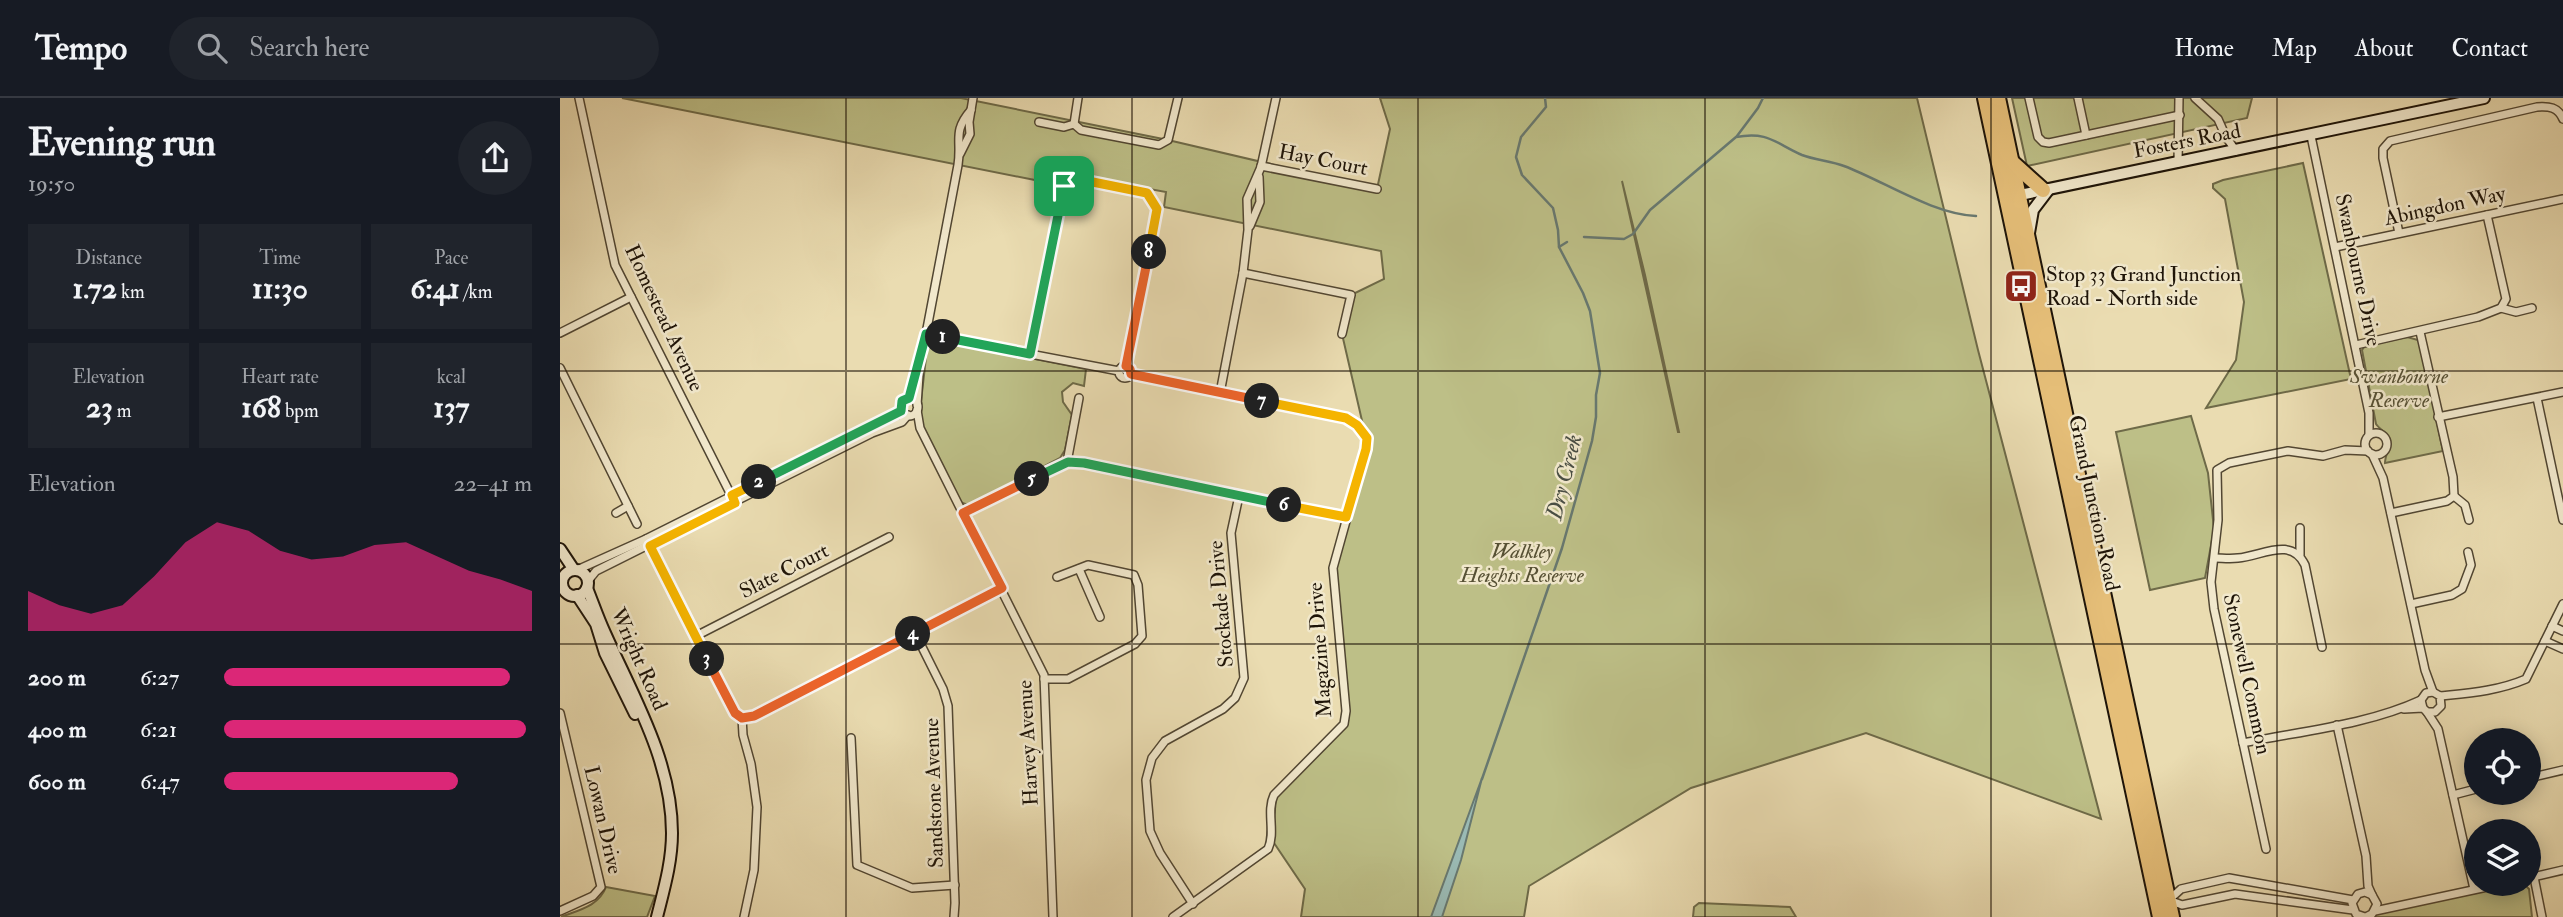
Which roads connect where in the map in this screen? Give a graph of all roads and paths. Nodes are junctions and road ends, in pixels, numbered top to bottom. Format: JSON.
{"nodes":[{"id":1,"x":579,"y":98,"type":"edge"},
{"id":2,"x":973,"y":98,"type":"edge"},
{"id":3,"x":1078,"y":98,"type":"edge"},
{"id":4,"x":1178,"y":98,"type":"edge"},
{"id":5,"x":1276,"y":98,"type":"edge"},
{"id":6,"x":1985,"y":98,"type":"edge"},
{"id":7,"x":1998,"y":98,"type":"edge"},
{"id":8,"x":2029,"y":98,"type":"edge"},
{"id":9,"x":2078,"y":98,"type":"edge"},
{"id":10,"x":2179,"y":98,"type":"edge"},
{"id":11,"x":2194,"y":98,"type":"edge"},
{"id":12,"x":2484,"y":98,"type":"edge"},
{"id":13,"x":971,"y":110,"type":"junction"},
{"id":14,"x":2180,"y":116,"type":"junction"},
{"id":15,"x":2563,"y":120,"type":"edge"},
{"id":16,"x":1039,"y":122,"type":"dead end"},
{"id":17,"x":1074,"y":124,"type":"junction"},
{"id":18,"x":2086,"y":135,"type":"junction"},
{"id":19,"x":2311,"y":136,"type":"junction"},
{"id":20,"x":2236,"y":151,"type":"junction"},
{"id":21,"x":960,"y":154,"type":"junction"},
{"id":22,"x":2012,"y":162,"type":"junction"},
{"id":23,"x":2178,"y":163,"type":"junction"},
{"id":24,"x":1260,"y":169,"type":"junction"},
{"id":25,"x":1377,"y":189,"type":"dead end"},
{"id":26,"x":2046,"y":189,"type":"junction"},
{"id":27,"x":2013,"y":196,"type":"junction"},
{"id":28,"x":2563,"y":199,"type":"edge"},
{"id":29,"x":2487,"y":215,"type":"junction"},
{"id":30,"x":1248,"y":230,"type":"junction"},
{"id":31,"x":2399,"y":233,"type":"junction"},
{"id":32,"x":2029,"y":235,"type":"junction"},
{"id":33,"x":2335,"y":247,"type":"junction"},
{"id":34,"x":1243,"y":273,"type":"junction"},
{"id":35,"x":631,"y":297,"type":"junction"},
{"id":36,"x":2501,"y":308,"type":"junction"},
{"id":37,"x":2532,"y":308,"type":"dead end"},
{"id":38,"x":2420,"y":332,"type":"junction"},
{"id":39,"x":560,"y":333,"type":"edge"},
{"id":40,"x":926,"y":334,"type":"junction"},
{"id":41,"x":1342,"y":334,"type":"dead end"},
{"id":42,"x":2356,"y":345,"type":"junction"},
{"id":43,"x":1030,"y":354,"type":"junction"},
{"id":44,"x":920,"y":364,"type":"junction"},
{"id":45,"x":560,"y":368,"type":"edge"},
{"id":46,"x":1125,"y":370,"type":"junction"},
{"id":47,"x":2563,"y":392,"type":"edge"},
{"id":48,"x":1220,"y":393,"type":"junction"},
{"id":49,"x":909,"y":398,"type":"junction"},
{"id":50,"x":1079,"y":398,"type":"dead end"},
{"id":51,"x":2536,"y":398,"type":"junction"},
{"id":52,"x":917,"y":408,"type":"junction"},
{"id":53,"x":906,"y":414,"type":"junction"},
{"id":54,"x":2438,"y":417,"type":"junction"},
{"id":55,"x":920,"y":428,"type":"junction"},
{"id":56,"x":2370,"y":435,"type":"junction"},
{"id":57,"x":2346,"y":450,"type":"junction"},
{"id":58,"x":2370,"y":453,"type":"junction"},
{"id":59,"x":2383,"y":453,"type":"junction"},
{"id":60,"x":1067,"y":463,"type":"junction"},
{"id":61,"x":2383,"y":478,"type":"junction"},
{"id":62,"x":2559,"y":490,"type":"edge"},
{"id":63,"x":1239,"y":496,"type":"junction"},
{"id":64,"x":2454,"y":496,"type":"junction"},
{"id":65,"x":734,"y":499,"type":"junction"},
{"id":66,"x":628,"y":506,"type":"junction"},
{"id":67,"x":616,"y":513,"type":"dead end"},
{"id":68,"x":963,"y":513,"type":"junction"},
{"id":69,"x":2391,"y":513,"type":"junction"},
{"id":70,"x":1346,"y":517,"type":"junction"},
{"id":71,"x":2469,"y":520,"type":"dead end"},
{"id":72,"x":2563,"y":520,"type":"edge"},
{"id":73,"x":637,"y":524,"type":"dead end"},
{"id":74,"x":2300,"y":528,"type":"dead end"},
{"id":75,"x":888,"y":537,"type":"dead end"},
{"id":76,"x":648,"y":542,"type":"junction"},
{"id":77,"x":560,"y":549,"type":"edge"},
{"id":78,"x":2468,"y":552,"type":"dead end"},
{"id":79,"x":2300,"y":555,"type":"junction"},
{"id":80,"x":2215,"y":558,"type":"junction"},
{"id":81,"x":1079,"y":569,"type":"junction"},
{"id":82,"x":576,"y":570,"type":"junction"},
{"id":83,"x":562,"y":573,"type":"edge"},
{"id":84,"x":1058,"y":577,"type":"dead end"},
{"id":85,"x":584,"y":588,"type":"junction"},
{"id":86,"x":1002,"y":588,"type":"junction"},
{"id":87,"x":2411,"y":604,"type":"junction"},
{"id":88,"x":2563,"y":604,"type":"edge"},
{"id":89,"x":1100,"y":617,"type":"dead end"},
{"id":90,"x":2552,"y":626,"type":"junction"},
{"id":91,"x":2563,"y":631,"type":"edge"},
{"id":92,"x":915,"y":633,"type":"junction"},
{"id":93,"x":696,"y":636,"type":"junction"},
{"id":94,"x":2545,"y":641,"type":"junction"},
{"id":95,"x":2322,"y":647,"type":"dead end"},
{"id":96,"x":2563,"y":649,"type":"edge"},
{"id":97,"x":1044,"y":679,"type":"junction"},
{"id":98,"x":2431,"y":702,"type":"junction"},
{"id":99,"x":560,"y":713,"type":"edge"},
{"id":100,"x":742,"y":718,"type":"junction"},
{"id":101,"x":2337,"y":725,"type":"junction"},
{"id":102,"x":851,"y":738,"type":"dead end"},
{"id":103,"x":2243,"y":743,"type":"junction"},
{"id":104,"x":2563,"y":770,"type":"edge"},
{"id":105,"x":2541,"y":775,"type":"edge"},
{"id":106,"x":2464,"y":792,"type":"edge"},
{"id":107,"x":2452,"y":795,"type":"junction"},
{"id":108,"x":2464,"y":846,"type":"edge"},
{"id":109,"x":2266,"y":849,"type":"dead end"},
{"id":110,"x":2563,"y":870,"type":"edge"},
{"id":111,"x":2367,"y":873,"type":"junction"},
{"id":112,"x":2541,"y":876,"type":"edge"},
{"id":113,"x":955,"y":885,"type":"junction"},
{"id":114,"x":2464,"y":891,"type":"edge"},
{"id":115,"x":2536,"y":896,"type":"edge"},
{"id":116,"x":2355,"y":897,"type":"junction"},
{"id":117,"x":2374,"y":897,"type":"junction"},
{"id":118,"x":1194,"y":904,"type":"junction"},
{"id":119,"x":2395,"y":905,"type":"junction"},
{"id":120,"x":2162,"y":906,"type":"edge"},
{"id":121,"x":560,"y":911,"type":"edge"},
{"id":122,"x":2355,"y":914,"type":"edge"},
{"id":123,"x":2369,"y":916,"type":"edge"},
{"id":124,"x":657,"y":917,"type":"edge"},
{"id":125,"x":744,"y":917,"type":"edge"},
{"id":126,"x":954,"y":917,"type":"edge"},
{"id":127,"x":1053,"y":917,"type":"edge"},
{"id":128,"x":1173,"y":917,"type":"edge"},
{"id":129,"x":2172,"y":917,"type":"edge"},
{"id":130,"x":2542,"y":917,"type":"edge"}],
"edges":[{"from":1,"to":35,"type":"street","name":"Homestead Avenue"},
{"from":2,"to":13,"type":"street"},
{"from":3,"to":17,"type":"street"},
{"from":4,"to":17,"type":"street"},
{"from":5,"to":24,"type":"street"},
{"from":6,"to":27,"type":"highway","name":"Grand Junction Road"},
{"from":7,"to":22,"type":"highway","name":"Grand Junction Road"},
{"from":8,"to":18,"type":"street"},
{"from":9,"to":18,"type":"street"},
{"from":10,"to":14,"type":"street"},
{"from":11,"to":20,"type":"street"},
{"from":12,"to":19,"type":"main road","name":"Fosters Road"},
{"from":13,"to":21,"type":"street"},
{"from":13,"to":21,"type":"street"},
{"from":14,"to":18,"type":"street"},
{"from":14,"to":23,"type":"street"},
{"from":15,"to":31,"type":"street"},
{"from":16,"to":17,"type":"street"},
{"from":19,"to":20,"type":"main road","name":"Fosters Road"},
{"from":19,"to":33,"type":"street","name":"Swanbourne Drive"},
{"from":20,"to":23,"type":"main road","name":"Fosters Road"},
{"from":21,"to":40,"type":"street"},
{"from":22,"to":26,"type":"highway"},
{"from":22,"to":27,"type":"highway","name":"Grand Junction Road"},
{"from":23,"to":26,"type":"main road","name":"Fosters Road"},
{"from":24,"to":25,"type":"street","name":"Hay Court"},
{"from":24,"to":30,"type":"street"},
{"from":24,"to":30,"type":"street"},
{"from":26,"to":27,"type":"main road","name":"Fosters Road"},
{"from":26,"to":32,"type":"main road"},
{"from":27,"to":32,"type":"highway","name":"Grand Junction Road"},
{"from":27,"to":120,"type":"highway","name":"Grand Junction Road"},
{"from":28,"to":29,"type":"street","name":"Abingdon Way"},
{"from":29,"to":31,"type":"street","name":"Abingdon Way"},
{"from":29,"to":36,"type":"street"},
{"from":30,"to":34,"type":"street"},
{"from":31,"to":33,"type":"street","name":"Abingdon Way"},
{"from":32,"to":120,"type":"highway","name":"Grand Junction Road"},
{"from":33,"to":42,"type":"street","name":"Swanbourne Drive"},
{"from":34,"to":41,"type":"street"},
{"from":34,"to":48,"type":"street"},
{"from":35,"to":39,"type":"street"},
{"from":35,"to":65,"type":"street","name":"Homestead Avenue"},
{"from":36,"to":37,"type":"street"},
{"from":36,"to":38,"type":"street"},
{"from":38,"to":42,"type":"street"},
{"from":38,"to":54,"type":"street"},
{"from":40,"to":43,"type":"street"},
{"from":40,"to":44,"type":"street"},
{"from":42,"to":56,"type":"street","name":"Swanbourne Drive"},
{"from":43,"to":46,"type":"street"},
{"from":43,"to":46,"type":"street"},
{"from":44,"to":49,"type":"street"},
{"from":44,"to":52,"type":"street","name":"Harvey Avenue"},
{"from":45,"to":66,"type":"street"},
{"from":46,"to":48,"type":"street"},
{"from":47,"to":51,"type":"street"},
{"from":48,"to":70,"type":"street","name":"Magazine Drive"},
{"from":49,"to":52,"type":"street"},
{"from":49,"to":53,"type":"street"},
{"from":50,"to":60,"type":"street"},
{"from":51,"to":54,"type":"street"},
{"from":51,"to":62,"type":"street"},
{"from":52,"to":53,"type":"street"},
{"from":52,"to":55,"type":"street","name":"Harvey Avenue"},
{"from":53,"to":55,"type":"street","name":"Harvey Avenue"},
{"from":53,"to":65,"type":"street"},
{"from":54,"to":64,"type":"street"},
{"from":55,"to":68,"type":"street","name":"Harvey Avenue"},
{"from":56,"to":57,"type":"street","name":"Stonewell Common"},
{"from":56,"to":58,"type":"street"},
{"from":56,"to":59,"type":"street"},
{"from":57,"to":58,"type":"street","name":"Stonewell Common"},
{"from":57,"to":80,"type":"street","name":"Stonewell Common"},
{"from":58,"to":59,"type":"street"},
{"from":58,"to":61,"type":"street"},
{"from":59,"to":61,"type":"street"},
{"from":60,"to":63,"type":"street"},
{"from":60,"to":68,"type":"street"},
{"from":61,"to":69,"type":"street"},
{"from":62,"to":72,"type":"street"},
{"from":63,"to":70,"type":"street"},
{"from":63,"to":118,"type":"street","name":"Stockade Drive"},
{"from":64,"to":69,"type":"street"},
{"from":64,"to":71,"type":"street"},
{"from":65,"to":76,"type":"street"},
{"from":66,"to":67,"type":"street"},
{"from":66,"to":73,"type":"street"},
{"from":68,"to":86,"type":"street","name":"Harvey Avenue"},
{"from":69,"to":87,"type":"street"},
{"from":70,"to":118,"type":"street","name":"Magazine Drive"},
{"from":74,"to":79,"type":"street"},
{"from":75,"to":93,"type":"street","name":"Slate Court"},
{"from":76,"to":82,"type":"street"},
{"from":76,"to":85,"type":"street"},
{"from":76,"to":93,"type":"street"},
{"from":77,"to":82,"type":"main road"},
{"from":78,"to":87,"type":"street"},
{"from":79,"to":80,"type":"street"},
{"from":79,"to":95,"type":"street"},
{"from":80,"to":103,"type":"street","name":"Stonewell Common"},
{"from":81,"to":84,"type":"street"},
{"from":81,"to":89,"type":"street"},
{"from":81,"to":97,"type":"street"},
{"from":82,"to":83,"type":"main road"},
{"from":82,"to":85,"type":"main road"},
{"from":83,"to":85,"type":"main road"},
{"from":85,"to":124,"type":"main road","name":"Wright Road"},
{"from":86,"to":92,"type":"street"},
{"from":86,"to":97,"type":"street","name":"Harvey Avenue"},
{"from":87,"to":98,"type":"street"},
{"from":88,"to":90,"type":"street"},
{"from":90,"to":91,"type":"street"},
{"from":90,"to":94,"type":"street"},
{"from":92,"to":100,"type":"street"},
{"from":92,"to":113,"type":"street","name":"Sandstone Avenue"},
{"from":93,"to":100,"type":"street"},
{"from":94,"to":96,"type":"street"},
{"from":94,"to":98,"type":"street"},
{"from":97,"to":127,"type":"street","name":"Harvey Avenue"},
{"from":98,"to":101,"type":"street"},
{"from":98,"to":107,"type":"street"},
{"from":99,"to":121,"type":"street","name":"Lowan Drive"},
{"from":100,"to":125,"type":"street"},
{"from":101,"to":103,"type":"street"},
{"from":101,"to":111,"type":"street"},
{"from":102,"to":113,"type":"street"},
{"from":103,"to":109,"type":"street","name":"Stonewell Common"},
{"from":104,"to":105,"type":"street"},
{"from":106,"to":107,"type":"street"},
{"from":107,"to":108,"type":"street"},
{"from":110,"to":112,"type":"street"},
{"from":111,"to":116,"type":"street"},
{"from":111,"to":117,"type":"street"},
{"from":113,"to":126,"type":"street","name":"Sandstone Avenue"},
{"from":114,"to":119,"type":"street"},
{"from":115,"to":130,"type":"street"},
{"from":116,"to":117,"type":"street"},
{"from":116,"to":120,"type":"street"},
{"from":116,"to":122,"type":"street"},
{"from":117,"to":119,"type":"street"},
{"from":117,"to":123,"type":"street"},
{"from":118,"to":128,"type":"street","name":"Magazine Drive"},
{"from":119,"to":123,"type":"street"},
{"from":120,"to":122,"type":"street"},
{"from":120,"to":129,"type":"highway","name":"Grand Junction Road"},
{"from":122,"to":123,"type":"street"}]}
